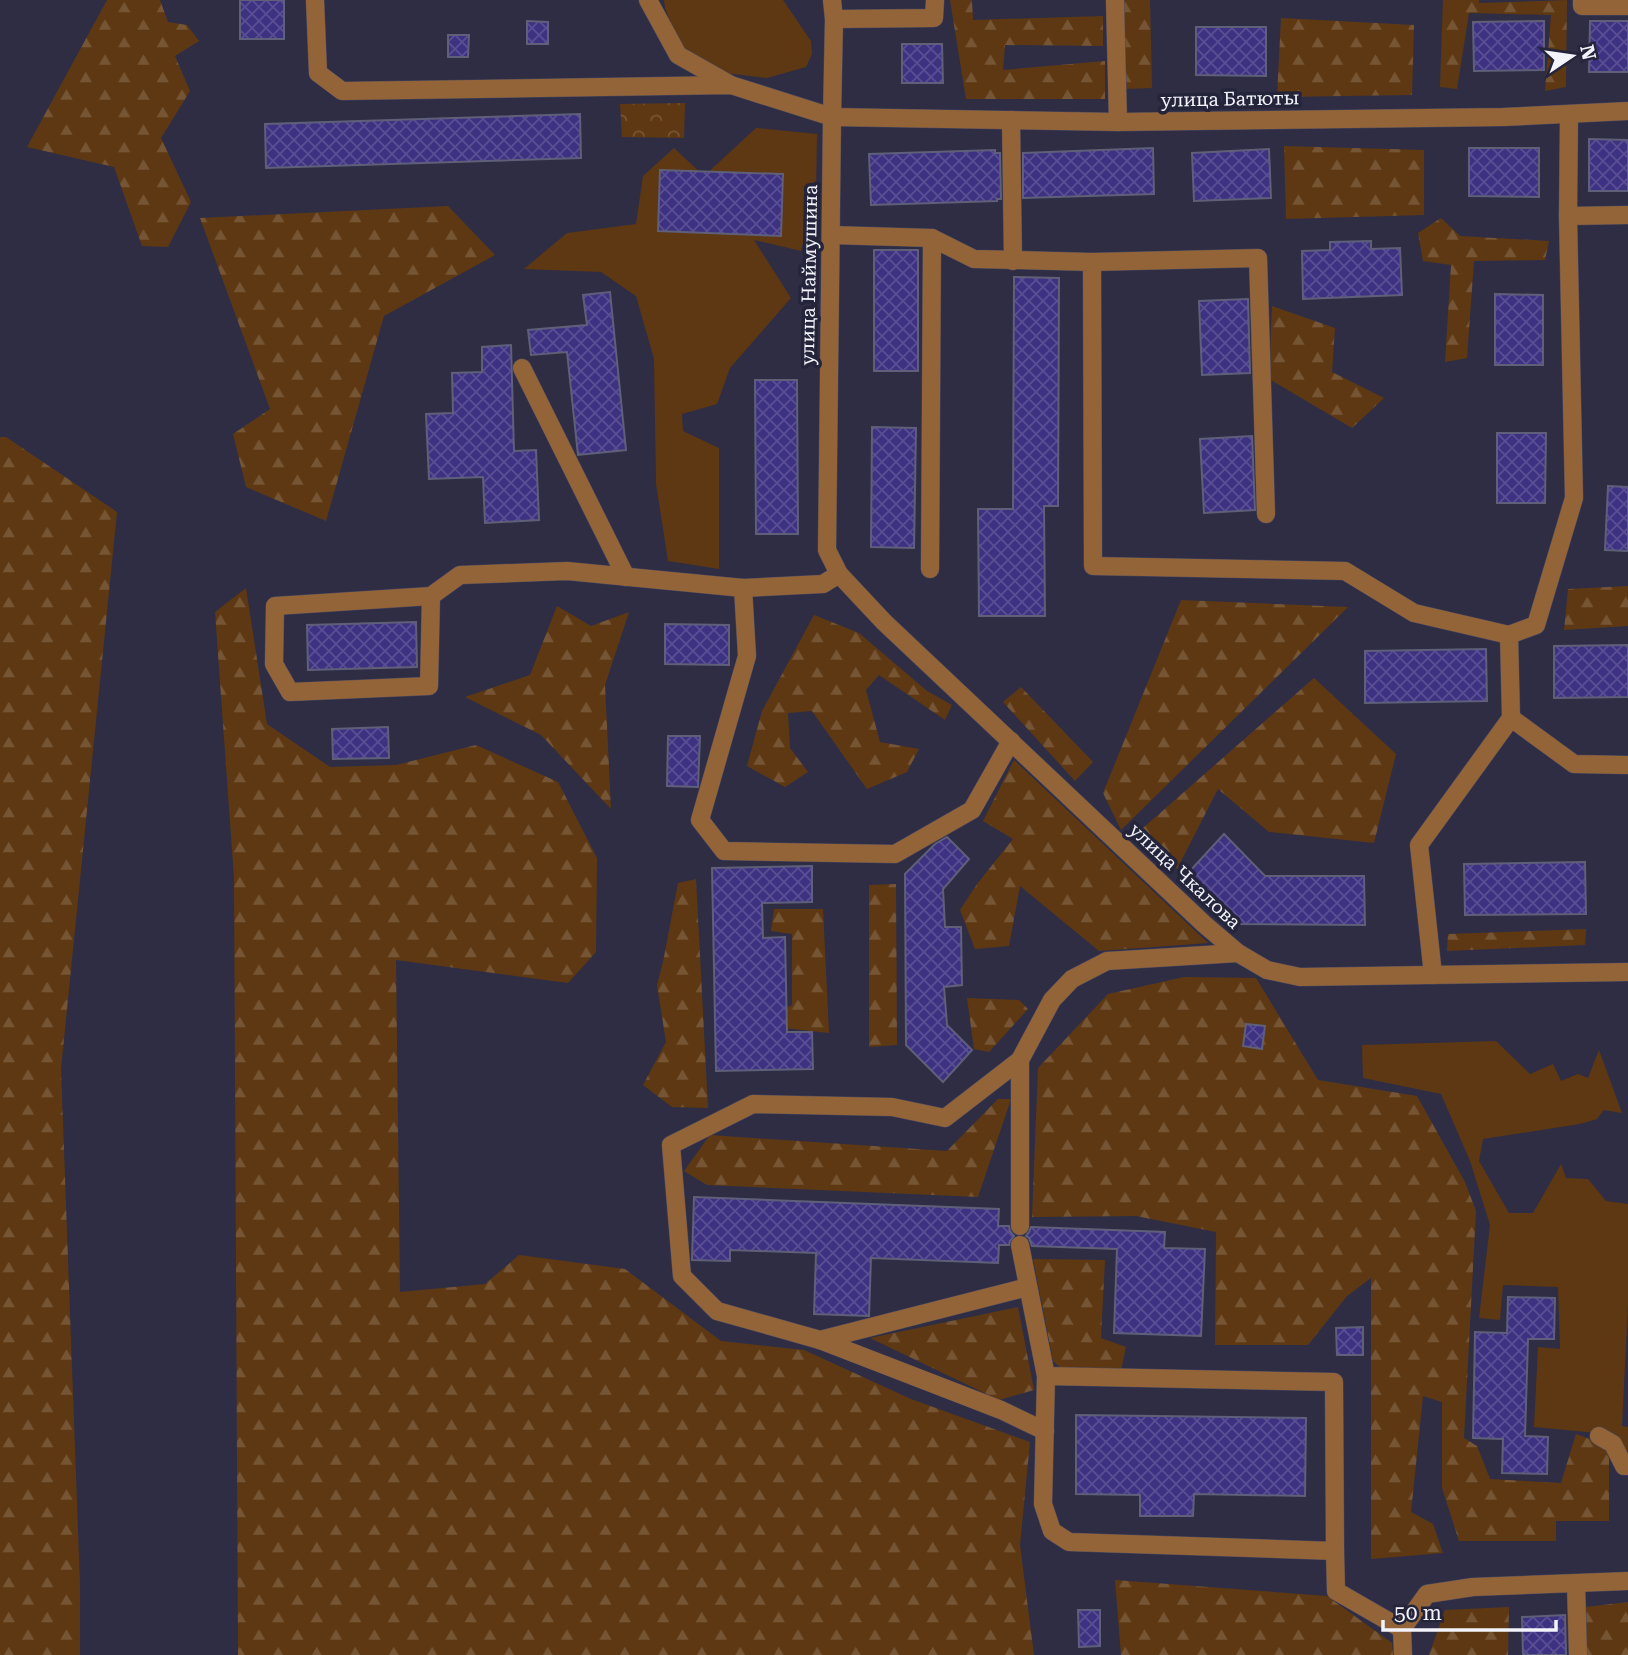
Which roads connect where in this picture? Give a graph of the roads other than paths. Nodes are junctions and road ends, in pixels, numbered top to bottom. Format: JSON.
{"nodes":[{"id":1,"x":315,"y":0,"type":"edge"},
{"id":2,"x":648,"y":0,"type":"edge"},
{"id":3,"x":832,"y":0,"type":"edge"},
{"id":4,"x":934,"y":0,"type":"edge"},
{"id":5,"x":1115,"y":0,"type":"edge"},
{"id":6,"x":1582,"y":0,"type":"edge"},
{"id":7,"x":1628,"y":6,"type":"edge"},
{"id":8,"x":834,"y":19,"type":"junction"},
{"id":9,"x":731,"y":85,"type":"junction"},
{"id":10,"x":1628,"y":111,"type":"edge"},
{"id":11,"x":1569,"y":114,"type":"junction"},
{"id":12,"x":832,"y":117,"type":"junction"},
{"id":13,"x":1011,"y":120,"type":"junction"},
{"id":14,"x":1118,"y":122,"type":"junction"},
{"id":15,"x":1628,"y":215,"type":"edge"},
{"id":16,"x":1568,"y":216,"type":"junction"},
{"id":17,"x":831,"y":235,"type":"junction"},
{"id":18,"x":932,"y":238,"type":"junction"},
{"id":19,"x":1013,"y":261,"type":"junction"},
{"id":20,"x":1092,"y":261,"type":"junction"},
{"id":21,"x":522,"y":368,"type":"dead end"},
{"id":22,"x":1266,"y":514,"type":"dead end"},
{"id":23,"x":827,"y":550,"type":"joint"},
{"id":24,"x":930,"y":569,"type":"dead end"},
{"id":25,"x":839,"y":575,"type":"junction"},
{"id":26,"x":626,"y":577,"type":"junction"},
{"id":27,"x":743,"y":588,"type":"junction"},
{"id":28,"x":432,"y":596,"type":"junction"},
{"id":29,"x":1509,"y":635,"type":"junction"},
{"id":30,"x":1511,"y":718,"type":"junction"},
{"id":31,"x":1011,"y":741,"type":"junction"},
{"id":32,"x":1628,"y":765,"type":"edge"},
{"id":33,"x":1238,"y":953,"type":"junction"},
{"id":34,"x":1628,"y":972,"type":"edge"},
{"id":35,"x":1433,"y":975,"type":"junction"},
{"id":36,"x":1628,"y":983,"type":"edge"},
{"id":37,"x":1020,"y":1060,"type":"junction"},
{"id":38,"x":1020,"y":1226,"type":"dead end"},
{"id":39,"x":1020,"y":1245,"type":"dead end"},
{"id":40,"x":1028,"y":1287,"type":"junction"},
{"id":41,"x":820,"y":1340,"type":"junction"},
{"id":42,"x":1046,"y":1376,"type":"junction"},
{"id":43,"x":1045,"y":1431,"type":"junction"},
{"id":44,"x":1599,"y":1436,"type":"dead end"},
{"id":45,"x":1628,"y":1466,"type":"edge"},
{"id":46,"x":1335,"y":1551,"type":"junction"},
{"id":47,"x":1628,"y":1581,"type":"edge"},
{"id":48,"x":1576,"y":1584,"type":"junction"},
{"id":49,"x":1402,"y":1629,"type":"junction"},
{"id":50,"x":1403,"y":1655,"type":"edge"},
{"id":51,"x":1578,"y":1655,"type":"edge"}],
"edges":[{"from":1,"to":9,"type":"street"},
{"from":2,"to":9,"type":"street"},
{"from":3,"to":8,"type":"street","name":"улица Наймушина"},
{"from":4,"to":8,"type":"street"},
{"from":5,"to":14,"type":"street"},
{"from":6,"to":7,"type":"street"},
{"from":8,"to":12,"type":"street","name":"улица Наймушина"},
{"from":9,"to":12,"type":"street","name":"улица Батюты"},
{"from":10,"to":11,"type":"street","name":"улица Батюты"},
{"from":11,"to":14,"type":"street","name":"улица Батюты"},
{"from":11,"to":16,"type":"street"},
{"from":12,"to":13,"type":"street","name":"улица Батюты"},
{"from":12,"to":17,"type":"street","name":"улица Наймушина"},
{"from":13,"to":14,"type":"street","name":"улица Батюты"},
{"from":13,"to":19,"type":"street"},
{"from":15,"to":16,"type":"street"},
{"from":16,"to":29,"type":"street"},
{"from":17,"to":18,"type":"street"},
{"from":17,"to":23,"type":"street","name":"улица Наймушина"},
{"from":18,"to":19,"type":"street"},
{"from":18,"to":24,"type":"street"},
{"from":19,"to":20,"type":"street"},
{"from":20,"to":22,"type":"street"},
{"from":20,"to":29,"type":"street"},
{"from":21,"to":26,"type":"street"},
{"from":23,"to":25,"type":"street","name":"улица Чкалова"},
{"from":25,"to":27,"type":"street"},
{"from":25,"to":31,"type":"street","name":"улица Чкалова"},
{"from":26,"to":27,"type":"street"},
{"from":26,"to":28,"type":"street"},
{"from":27,"to":31,"type":"street"},
{"from":28,"to":28,"type":"street"},
{"from":29,"to":30,"type":"street"},
{"from":30,"to":32,"type":"street"},
{"from":30,"to":35,"type":"street"},
{"from":31,"to":33,"type":"street","name":"улица Чкалова"},
{"from":33,"to":35,"type":"street","name":"улица Чкалова"},
{"from":33,"to":37,"type":"street"},
{"from":34,"to":35,"type":"street","name":"улица Чкалова"},
{"from":34,"to":36,"type":"street"},
{"from":37,"to":38,"type":"street"},
{"from":37,"to":41,"type":"street"},
{"from":39,"to":40,"type":"street"},
{"from":40,"to":41,"type":"street"},
{"from":40,"to":42,"type":"street"},
{"from":41,"to":43,"type":"street"},
{"from":42,"to":43,"type":"street"},
{"from":42,"to":46,"type":"street"},
{"from":43,"to":46,"type":"street"},
{"from":44,"to":45,"type":"street"},
{"from":46,"to":49,"type":"street"},
{"from":47,"to":48,"type":"street"},
{"from":48,"to":49,"type":"street"},
{"from":48,"to":51,"type":"street"},
{"from":49,"to":50,"type":"street"}]}
